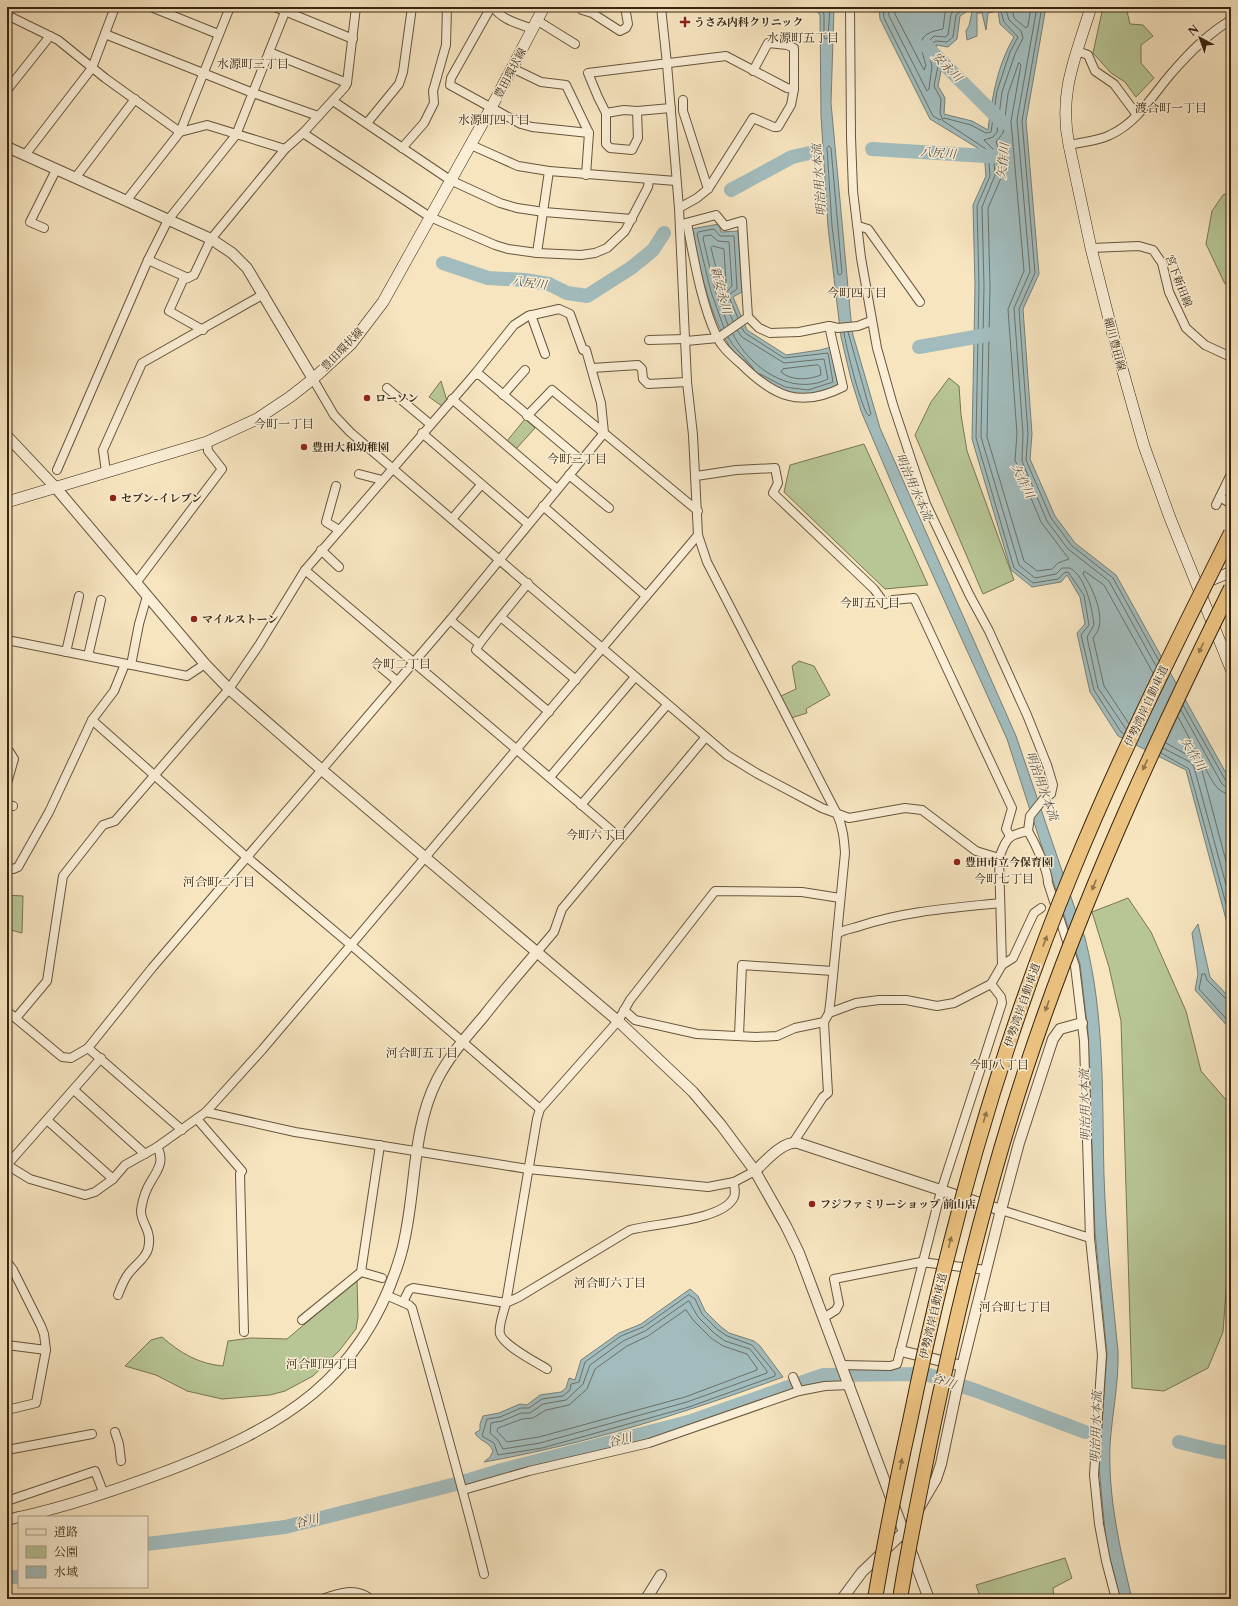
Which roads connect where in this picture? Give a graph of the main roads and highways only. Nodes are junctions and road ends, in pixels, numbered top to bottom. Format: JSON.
{"nodes":[{"id":1,"x":544,"y":7,"type":"edge"},
{"id":2,"x":1091,"y":7,"type":"edge"},
{"id":3,"x":7,"y":502,"type":"edge"},
{"id":4,"x":1231,"y":533,"type":"edge"},
{"id":5,"x":1231,"y":588,"type":"edge"},
{"id":6,"x":1231,"y":669,"type":"edge"},
{"id":7,"x":875,"y":1599,"type":"edge"},
{"id":8,"x":900,"y":1599,"type":"edge"}],
"edges":[{"from":1,"to":3,"type":"main road","name":"豊田環状線"},
{"from":2,"to":6,"type":"main road","name":"細川豊田線"},
{"from":7,"to":4,"type":"highway","name":"伊勢湾岸自動車道","one_way":true,"bridge":true},
{"from":5,"to":8,"type":"highway","one_way":true,"bridge":true}]}
